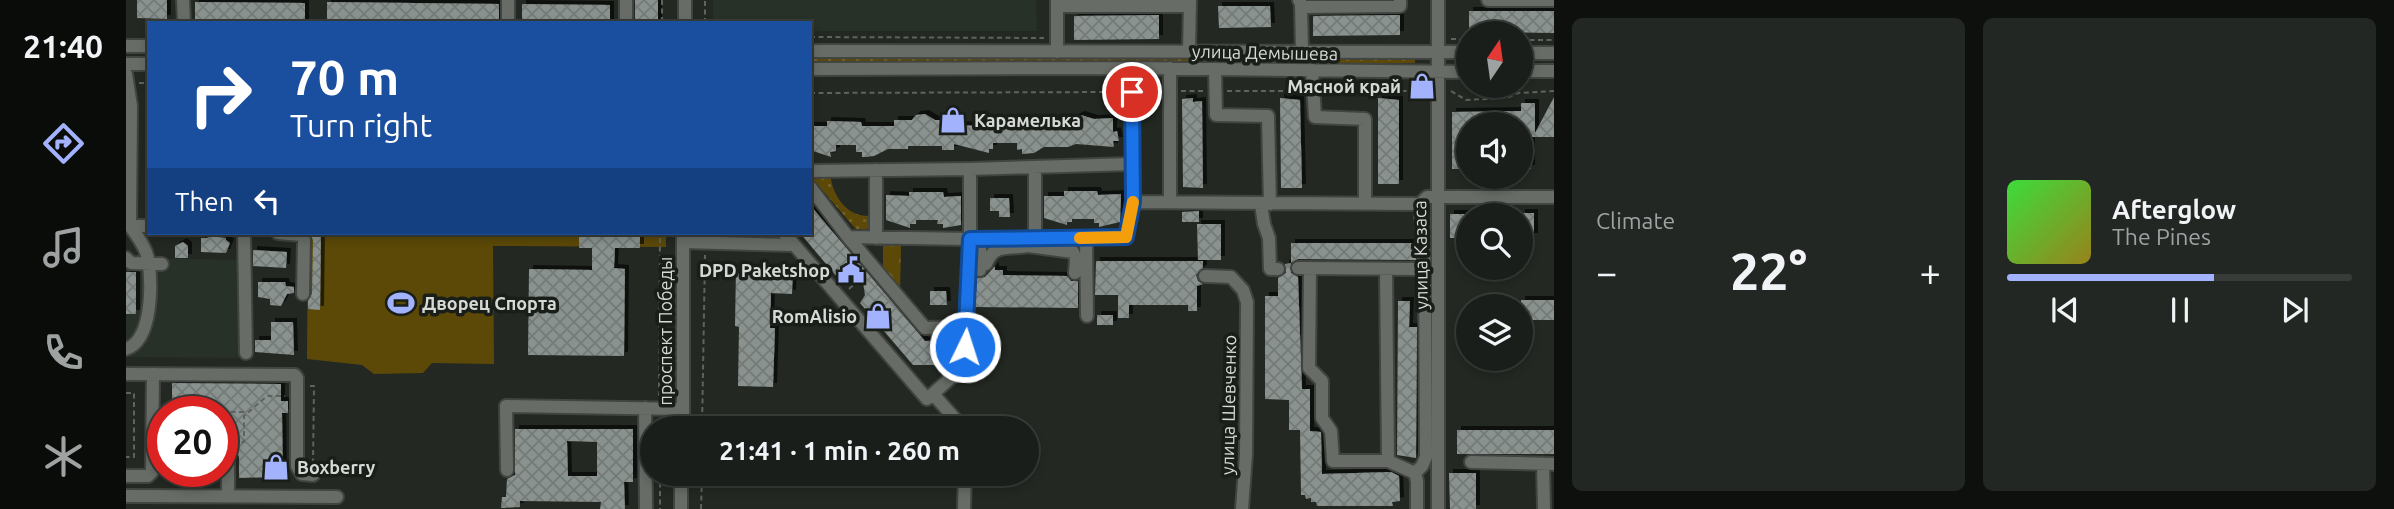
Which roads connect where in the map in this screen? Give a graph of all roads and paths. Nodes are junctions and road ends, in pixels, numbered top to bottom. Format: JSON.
{"nodes":[{"id":1,"x":183,"y":0,"type":"edge"},
{"id":2,"x":508,"y":0,"type":"edge"},
{"id":3,"x":626,"y":0,"type":"edge"},
{"id":4,"x":662,"y":0,"type":"edge"},
{"id":5,"x":685,"y":0,"type":"edge"},
{"id":6,"x":705,"y":0,"type":"edge"},
{"id":7,"x":1400,"y":0,"type":"edge"},
{"id":8,"x":1438,"y":0,"type":"edge"},
{"id":9,"x":1488,"y":0,"type":"edge"},
{"id":10,"x":1554,"y":1,"type":"edge"},
{"id":11,"x":1057,"y":3,"type":"edge"},
{"id":12,"x":1190,"y":3,"type":"edge"},
{"id":13,"x":1300,"y":3,"type":"edge"},
{"id":14,"x":184,"y":21,"type":"edge"},
{"id":15,"x":508,"y":21,"type":"edge"},
{"id":16,"x":626,"y":21,"type":"edge"},
{"id":17,"x":662,"y":21,"type":"edge"},
{"id":18,"x":685,"y":21,"type":"edge"},
{"id":19,"x":705,"y":21,"type":"edge"},
{"id":20,"x":812,"y":37,"type":"edge"},
{"id":21,"x":1057,"y":38,"type":"junction"},
{"id":22,"x":1533,"y":40,"type":"edge"},
{"id":23,"x":1554,"y":40,"type":"edge"},
{"id":24,"x":126,"y":46,"type":"edge"},
{"id":25,"x":147,"y":46,"type":"edge"},
{"id":26,"x":812,"y":51,"type":"edge"},
{"id":27,"x":1437,"y":51,"type":"junction"},
{"id":28,"x":1057,"y":52,"type":"junction"},
{"id":29,"x":1189,"y":52,"type":"junction"},
{"id":30,"x":1302,"y":52,"type":"junction"},
{"id":31,"x":1456,"y":52,"type":"edge"},
{"id":32,"x":1533,"y":53,"type":"edge"},
{"id":33,"x":1554,"y":53,"type":"edge"},
{"id":34,"x":126,"y":64,"type":"edge"},
{"id":35,"x":147,"y":64,"type":"edge"},
{"id":36,"x":1132,"y":68,"type":"junction"},
{"id":37,"x":1170,"y":68,"type":"junction"},
{"id":38,"x":812,"y":69,"type":"edge"},
{"id":39,"x":1215,"y":69,"type":"junction"},
{"id":40,"x":1312,"y":70,"type":"junction"},
{"id":41,"x":1533,"y":71,"type":"edge"},
{"id":42,"x":1554,"y":71,"type":"edge"},
{"id":43,"x":1438,"y":72,"type":"junction"},
{"id":44,"x":1456,"y":72,"type":"edge"},
{"id":45,"x":126,"y":74,"type":"edge"},
{"id":46,"x":1452,"y":84,"type":"dead end"},
{"id":47,"x":1215,"y":90,"type":"junction"},
{"id":48,"x":1170,"y":91,"type":"junction"},
{"id":49,"x":1313,"y":91,"type":"junction"},
{"id":50,"x":1438,"y":91,"type":"junction"},
{"id":51,"x":1554,"y":91,"type":"edge"},
{"id":52,"x":1132,"y":92,"type":"junction"},
{"id":53,"x":812,"y":93,"type":"edge"},
{"id":54,"x":1131,"y":164,"type":"junction"},
{"id":55,"x":1035,"y":167,"type":"junction"},
{"id":56,"x":876,"y":170,"type":"junction"},
{"id":57,"x":970,"y":170,"type":"junction"},
{"id":58,"x":812,"y":171,"type":"edge"},
{"id":59,"x":812,"y":190,"type":"edge"},
{"id":60,"x":1437,"y":197,"type":"junction"},
{"id":61,"x":1554,"y":197,"type":"edge"},
{"id":62,"x":1133,"y":202,"type":"junction"},
{"id":63,"x":1170,"y":202,"type":"junction"},
{"id":64,"x":1266,"y":204,"type":"junction"},
{"id":65,"x":1365,"y":204,"type":"junction"},
{"id":66,"x":1420,"y":204,"type":"junction"},
{"id":67,"x":130,"y":226,"type":"junction"},
{"id":68,"x":147,"y":226,"type":"edge"},
{"id":69,"x":244,"y":235,"type":"edge"},
{"id":70,"x":301,"y":235,"type":"edge"},
{"id":71,"x":660,"y":235,"type":"edge"},
{"id":72,"x":786,"y":235,"type":"edge"},
{"id":73,"x":683,"y":237,"type":"edge"},
{"id":74,"x":848,"y":237,"type":"junction"},
{"id":75,"x":876,"y":238,"type":"junction"},
{"id":76,"x":1086,"y":238,"type":"junction"},
{"id":77,"x":975,"y":239,"type":"junction"},
{"id":78,"x":1030,"y":241,"type":"junction"},
{"id":79,"x":705,"y":243,"type":"junction"},
{"id":80,"x":794,"y":245,"type":"junction"},
{"id":81,"x":126,"y":258,"type":"edge"},
{"id":82,"x":148,"y":264,"type":"junction"},
{"id":83,"x":162,"y":264,"type":"dead end"},
{"id":84,"x":1278,"y":269,"type":"dead end"},
{"id":85,"x":1386,"y":269,"type":"junction"},
{"id":86,"x":1425,"y":269,"type":"junction"},
{"id":87,"x":1075,"y":273,"type":"dead end"},
{"id":88,"x":854,"y":274,"type":"dead end"},
{"id":89,"x":842,"y":276,"type":"dead end"},
{"id":90,"x":862,"y":278,"type":"dead end"},
{"id":91,"x":1205,"y":278,"type":"dead end"},
{"id":92,"x":845,"y":292,"type":"dead end"},
{"id":93,"x":303,"y":294,"type":"dead end"},
{"id":94,"x":1087,"y":316,"type":"dead end"},
{"id":95,"x":967,"y":327,"type":"junction"},
{"id":96,"x":126,"y":349,"type":"edge"},
{"id":97,"x":246,"y":353,"type":"dead end"},
{"id":98,"x":126,"y":374,"type":"edge"},
{"id":99,"x":152,"y":374,"type":"junction"},
{"id":100,"x":297,"y":386,"type":"junction"},
{"id":101,"x":126,"y":393,"type":"edge"},
{"id":102,"x":933,"y":394,"type":"junction"},
{"id":103,"x":281,"y":396,"type":"dead end"},
{"id":104,"x":645,"y":408,"type":"junction"},
{"id":105,"x":659,"y":408,"type":"junction"},
{"id":106,"x":683,"y":409,"type":"junction"},
{"id":107,"x":238,"y":412,"type":"edge"},
{"id":108,"x":248,"y":412,"type":"junction"},
{"id":109,"x":659,"y":416,"type":"edge"},
{"id":110,"x":683,"y":416,"type":"edge"},
{"id":111,"x":702,"y":416,"type":"edge"},
{"id":112,"x":952,"y":416,"type":"edge"},
{"id":113,"x":238,"y":445,"type":"edge"},
{"id":114,"x":126,"y":457,"type":"edge"},
{"id":115,"x":1388,"y":461,"type":"junction"},
{"id":116,"x":1471,"y":462,"type":"dead end"},
{"id":117,"x":1548,"y":464,"type":"edge"},
{"id":118,"x":507,"y":470,"type":"dead end"},
{"id":119,"x":1415,"y":473,"type":"junction"},
{"id":120,"x":313,"y":475,"type":"joint"},
{"id":121,"x":126,"y":476,"type":"edge"},
{"id":122,"x":660,"y":486,"type":"edge"},
{"id":123,"x":681,"y":486,"type":"edge"},
{"id":124,"x":702,"y":486,"type":"edge"},
{"id":125,"x":965,"y":486,"type":"edge"},
{"id":126,"x":229,"y":487,"type":"edge"},
{"id":127,"x":126,"y":496,"type":"edge"},
{"id":128,"x":228,"y":496,"type":"junction"},
{"id":129,"x":337,"y":497,"type":"dead end"},
{"id":130,"x":1547,"y":505,"type":"edge"},
{"id":131,"x":646,"y":509,"type":"edge"},
{"id":132,"x":660,"y":509,"type":"edge"},
{"id":133,"x":681,"y":509,"type":"edge"},
{"id":134,"x":701,"y":509,"type":"edge"},
{"id":135,"x":964,"y":509,"type":"edge"},
{"id":136,"x":1242,"y":509,"type":"edge"},
{"id":137,"x":1418,"y":509,"type":"edge"},
{"id":138,"x":1438,"y":509,"type":"edge"}],
"edges":[{"from":1,"to":14,"type":"street"},
{"from":2,"to":15,"type":"street"},
{"from":3,"to":16,"type":"street"},
{"from":4,"to":17,"type":"path"},
{"from":5,"to":18,"type":"street"},
{"from":6,"to":19,"type":"path"},
{"from":7,"to":13,"type":"street"},
{"from":8,"to":27,"type":"street","name":"улица Казаса"},
{"from":9,"to":10,"type":"street"},
{"from":11,"to":12,"type":"street"},
{"from":11,"to":21,"type":"street"},
{"from":12,"to":29,"type":"street"},
{"from":13,"to":30,"type":"street"},
{"from":20,"to":21,"type":"path"},
{"from":21,"to":28,"type":"street"},
{"from":22,"to":23,"type":"path"},
{"from":24,"to":25,"type":"street"},
{"from":26,"to":28,"type":"street","name":"улица Демышева"},
{"from":27,"to":30,"type":"street","name":"улица Демышева"},
{"from":27,"to":31,"type":"street","name":"улица Демышева"},
{"from":27,"to":43,"type":"street","name":"улица Казаса"},
{"from":28,"to":29,"type":"street","name":"улица Демышева"},
{"from":29,"to":30,"type":"street","name":"улица Демышева"},
{"from":32,"to":33,"type":"street"},
{"from":34,"to":35,"type":"street"},
{"from":36,"to":37,"type":"street","name":"улица Демышева"},
{"from":36,"to":38,"type":"street","name":"улица Демышева"},
{"from":36,"to":52,"type":"street"},
{"from":37,"to":39,"type":"street","name":"улица Демышева"},
{"from":37,"to":48,"type":"street"},
{"from":39,"to":40,"type":"street","name":"улица Демышева"},
{"from":39,"to":47,"type":"street"},
{"from":40,"to":43,"type":"street","name":"улица Демышева"},
{"from":40,"to":49,"type":"street"},
{"from":41,"to":42,"type":"street"},
{"from":43,"to":44,"type":"street","name":"улица Демышева"},
{"from":43,"to":50,"type":"street","name":"улица Казаса"},
{"from":45,"to":67,"type":"street"},
{"from":46,"to":51,"type":"path"},
{"from":47,"to":48,"type":"path"},
{"from":47,"to":49,"type":"path"},
{"from":47,"to":64,"type":"street"},
{"from":48,"to":52,"type":"path"},
{"from":48,"to":63,"type":"street"},
{"from":49,"to":50,"type":"path"},
{"from":49,"to":65,"type":"street"},
{"from":50,"to":60,"type":"street","name":"улица Казаса"},
{"from":52,"to":53,"type":"path"},
{"from":52,"to":54,"type":"street"},
{"from":54,"to":55,"type":"street"},
{"from":54,"to":62,"type":"street"},
{"from":55,"to":57,"type":"street"},
{"from":55,"to":78,"type":"street"},
{"from":56,"to":57,"type":"street"},
{"from":56,"to":58,"type":"street"},
{"from":56,"to":75,"type":"street"},
{"from":57,"to":77,"type":"street"},
{"from":59,"to":74,"type":"street"},
{"from":60,"to":61,"type":"street"},
{"from":60,"to":66,"type":"street"},
{"from":60,"to":138,"type":"street","name":"улица Казаса"},
{"from":62,"to":63,"type":"street"},
{"from":62,"to":76,"type":"street"},
{"from":63,"to":64,"type":"street"},
{"from":64,"to":65,"type":"street"},
{"from":64,"to":84,"type":"street"},
{"from":65,"to":66,"type":"street"},
{"from":66,"to":86,"type":"street"},
{"from":67,"to":68,"type":"street"},
{"from":67,"to":82,"type":"street"},
{"from":69,"to":97,"type":"street"},
{"from":70,"to":93,"type":"street"},
{"from":71,"to":105,"type":"path"},
{"from":72,"to":80,"type":"street"},
{"from":73,"to":79,"type":"street"},
{"from":73,"to":106,"type":"street","name":"проспект Победы"},
{"from":74,"to":75,"type":"street"},
{"from":74,"to":95,"type":"street"},
{"from":75,"to":77,"type":"street"},
{"from":76,"to":78,"type":"street"},
{"from":76,"to":94,"type":"street"},
{"from":77,"to":78,"type":"street"},
{"from":77,"to":78,"type":"street"},
{"from":77,"to":95,"type":"street"},
{"from":78,"to":87,"type":"street"},
{"from":79,"to":80,"type":"street"},
{"from":79,"to":111,"type":"path"},
{"from":80,"to":102,"type":"street"},
{"from":81,"to":82,"type":"street"},
{"from":82,"to":83,"type":"street"},
{"from":82,"to":96,"type":"street"},
{"from":85,"to":86,"type":"street"},
{"from":85,"to":115,"type":"street"},
{"from":85,"to":115,"type":"street"},
{"from":86,"to":119,"type":"street"},
{"from":88,"to":89,"type":"path"},
{"from":90,"to":92,"type":"path"},
{"from":91,"to":136,"type":"street","name":"улица Шевченко"},
{"from":95,"to":102,"type":"street"},
{"from":98,"to":99,"type":"street"},
{"from":99,"to":100,"type":"street"},
{"from":99,"to":121,"type":"street"},
{"from":100,"to":120,"type":"street"},
{"from":100,"to":120,"type":"path"},
{"from":101,"to":114,"type":"path"},
{"from":102,"to":112,"type":"street"},
{"from":103,"to":108,"type":"path"},
{"from":104,"to":105,"type":"street"},
{"from":104,"to":118,"type":"street"},
{"from":104,"to":131,"type":"street"},
{"from":105,"to":106,"type":"street"},
{"from":105,"to":109,"type":"path"},
{"from":106,"to":110,"type":"street","name":"проспект Победы"},
{"from":107,"to":108,"type":"path"},
{"from":108,"to":113,"type":"path"},
{"from":115,"to":119,"type":"street"},
{"from":116,"to":117,"type":"street"},
{"from":117,"to":130,"type":"street"},
{"from":119,"to":137,"type":"street"},
{"from":122,"to":132,"type":"path"},
{"from":123,"to":133,"type":"street"},
{"from":124,"to":134,"type":"path"},
{"from":125,"to":135,"type":"street"},
{"from":126,"to":128,"type":"street"},
{"from":127,"to":128,"type":"street"},
{"from":128,"to":129,"type":"street"}]}
